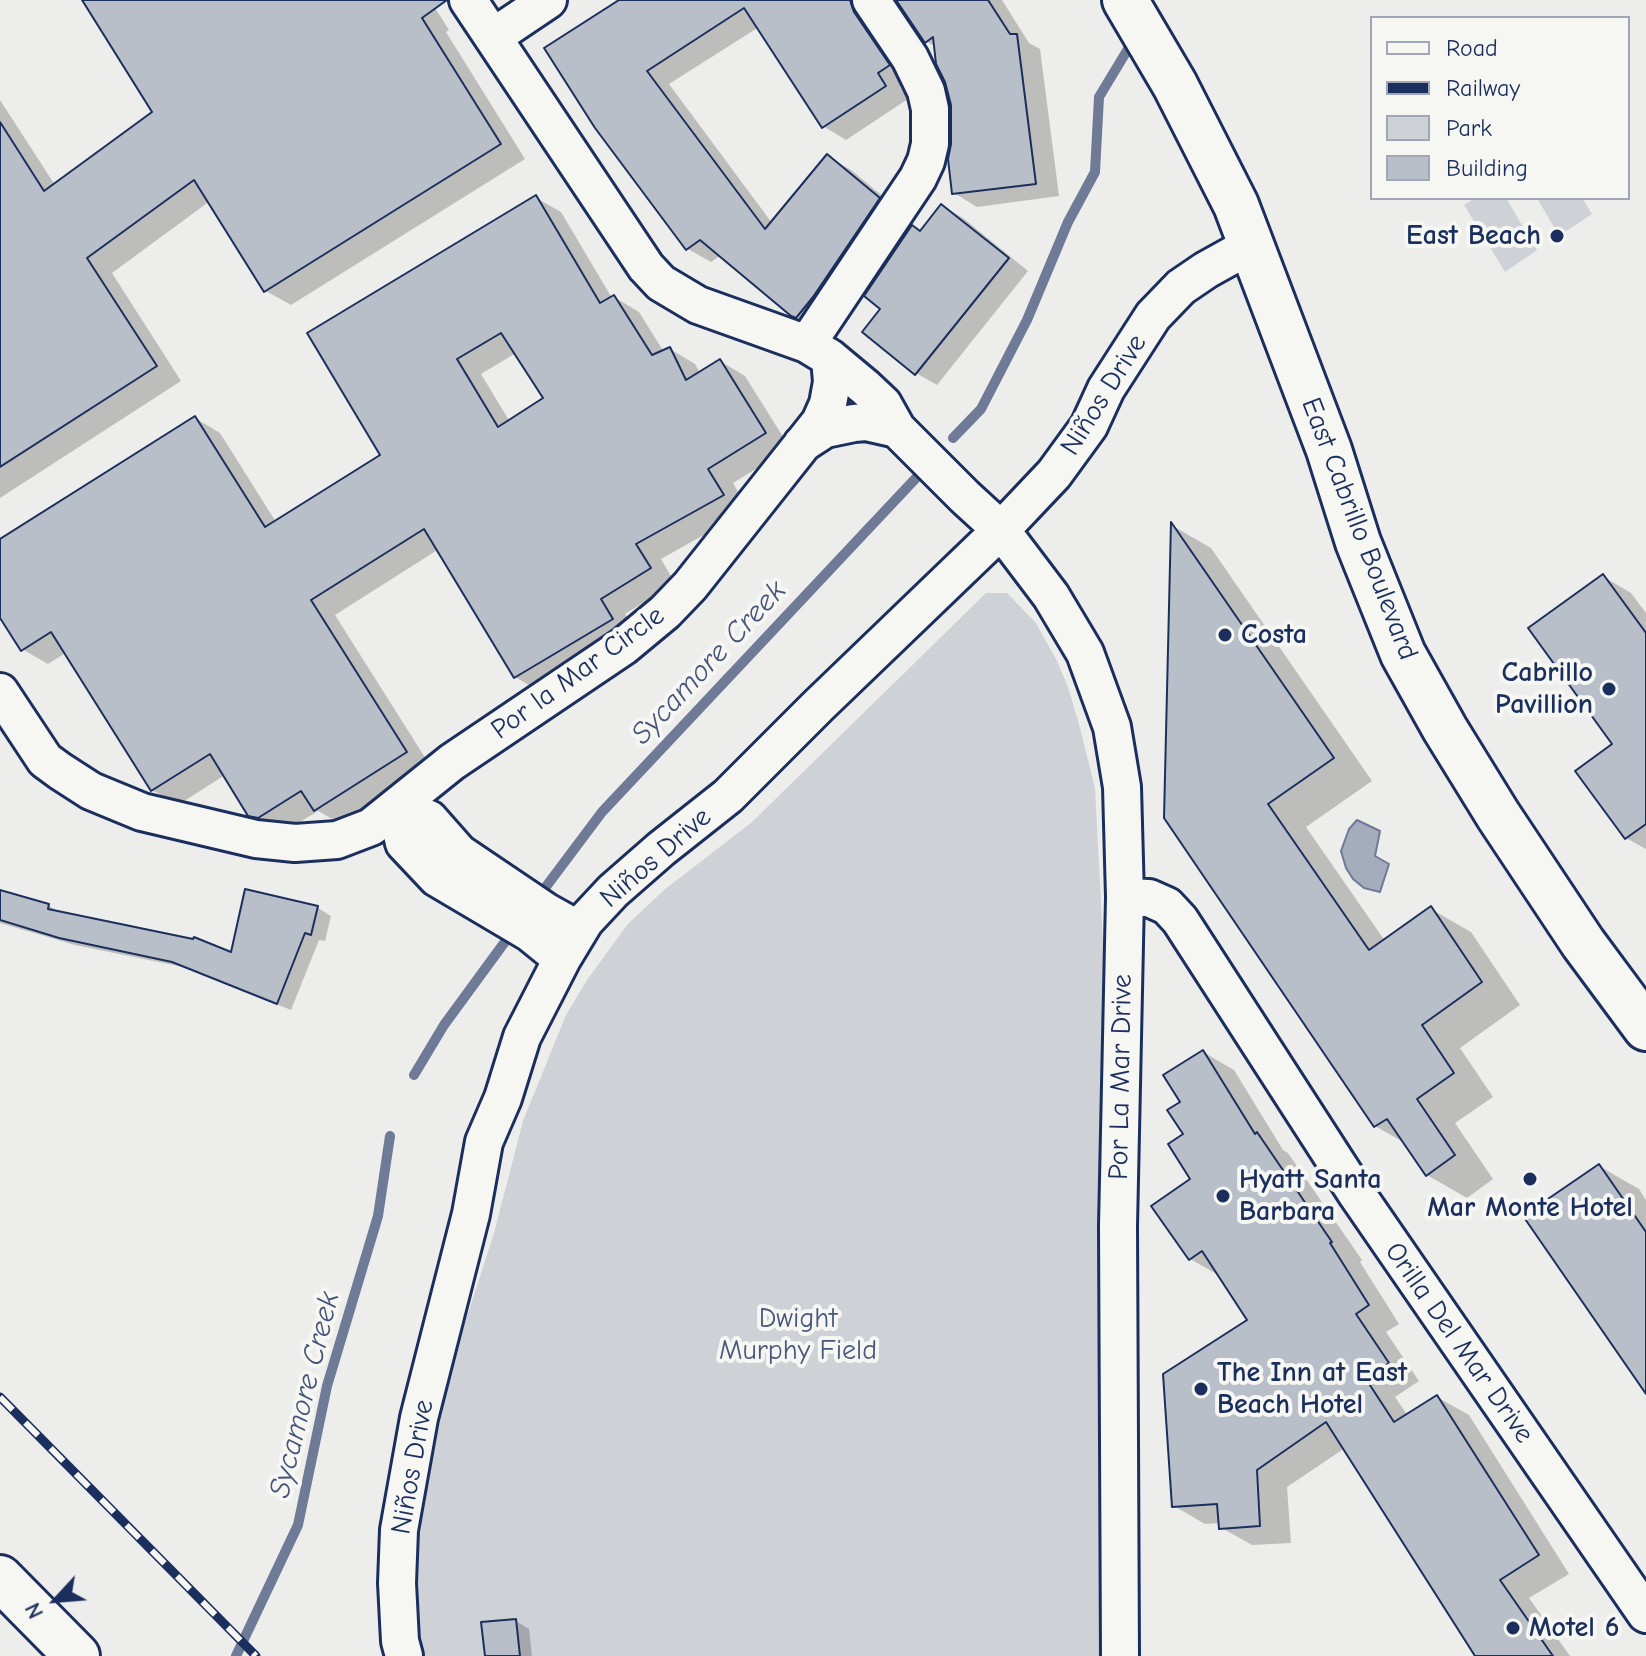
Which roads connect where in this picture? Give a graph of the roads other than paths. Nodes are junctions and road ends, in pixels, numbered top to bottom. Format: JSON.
{"nodes":[{"id":1,"x":468,"y":0,"type":"edge"},
{"id":2,"x":548,"y":0,"type":"edge"},
{"id":3,"x":871,"y":0,"type":"edge"},
{"id":4,"x":1125,"y":0,"type":"edge"},
{"id":5,"x":493,"y":37,"type":"junction"},
{"id":6,"x":1251,"y":245,"type":"junction"},
{"id":7,"x":818,"y":351,"type":"junction"},
{"id":8,"x":899,"y":430,"type":"junction"},
{"id":9,"x":801,"y":445,"type":"junction"},
{"id":10,"x":1001,"y":530,"type":"junction"},
{"id":11,"x":0,"y":692,"type":"edge"},
{"id":12,"x":396,"y":807,"type":"junction"},
{"id":13,"x":1125,"y":897,"type":"junction"},
{"id":14,"x":570,"y":945,"type":"junction"},
{"id":15,"x":1646,"y":1028,"type":"edge"},
{"id":16,"x":0,"y":1578,"type":"edge"},
{"id":17,"x":1646,"y":1614,"type":"edge"},
{"id":18,"x":77,"y":1656,"type":"edge"},
{"id":19,"x":404,"y":1656,"type":"edge"},
{"id":20,"x":1120,"y":1656,"type":"edge"}],
"edges":[{"from":1,"to":5,"type":"street"},
{"from":2,"to":5,"type":"street"},
{"from":3,"to":7,"type":"street"},
{"from":4,"to":6,"type":"main road","name":"East Cabrillo Boulevard"},
{"from":5,"to":7,"type":"street"},
{"from":6,"to":10,"type":"street","name":"Niños Drive"},
{"from":6,"to":15,"type":"main road","name":"East Cabrillo Boulevard"},
{"from":7,"to":8,"type":"street"},
{"from":7,"to":9,"type":"street","name":"Por la Mar Circle"},
{"from":8,"to":9,"type":"street"},
{"from":8,"to":10,"type":"street"},
{"from":9,"to":12,"type":"street","name":"Por la Mar Circle"},
{"from":10,"to":13,"type":"street","name":"Por La Mar Drive"},
{"from":10,"to":14,"type":"street","name":"Niños Drive"},
{"from":11,"to":12,"type":"street","name":"Por la Mar Circle"},
{"from":12,"to":14,"type":"street"},
{"from":13,"to":17,"type":"street","name":"Orilla Del Mar Drive"},
{"from":13,"to":20,"type":"street","name":"Por La Mar Drive"},
{"from":14,"to":19,"type":"street","name":"Niños Drive"},
{"from":16,"to":18,"type":"main road"}]}
